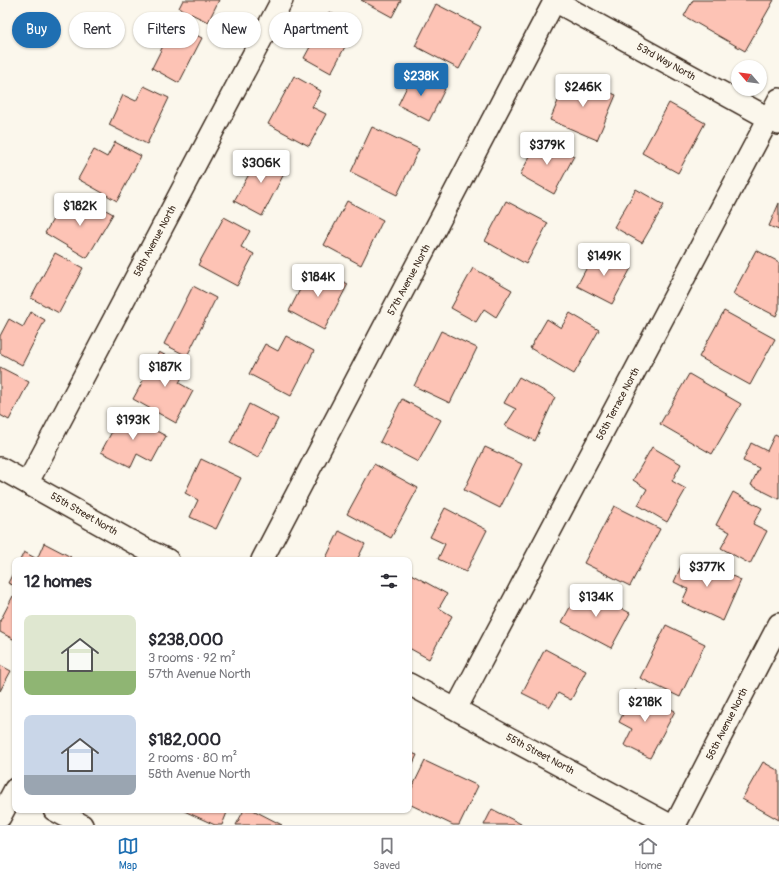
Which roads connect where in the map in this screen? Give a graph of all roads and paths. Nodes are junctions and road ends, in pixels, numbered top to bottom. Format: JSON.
{"nodes":[{"id":1,"x":282,"y":0,"type":"edge"},
{"id":2,"x":554,"y":0,"type":"edge"},
{"id":3,"x":779,"y":99,"type":"edge"},
{"id":4,"x":774,"y":122,"type":"edge"},
{"id":5,"x":0,"y":468,"type":"edge"},
{"id":6,"x":28,"y":482,"type":"junction"},
{"id":7,"x":139,"y":554,"type":"edge"},
{"id":8,"x":154,"y":557,"type":"edge"},
{"id":9,"x":264,"y":557,"type":"edge"},
{"id":10,"x":779,"y":624,"type":"edge"},
{"id":11,"x":412,"y":686,"type":"edge"},
{"id":12,"x":456,"y":709,"type":"junction"},
{"id":13,"x":12,"y":795,"type":"edge"},
{"id":14,"x":60,"y":813,"type":"edge"},
{"id":15,"x":0,"y":817,"type":"edge"},
{"id":16,"x":82,"y":825,"type":"edge"},
{"id":17,"x":670,"y":825,"type":"edge"},
{"id":18,"x":675,"y":825,"type":"edge"}],
"edges":[{"from":1,"to":6,"type":"street","name":"58th Avenue North"},
{"from":2,"to":4,"type":"street","name":"53rd Way North"},
{"from":2,"to":9,"type":"street","name":"57th Avenue North"},
{"from":3,"to":4,"type":"street","name":"56th Terrace North"},
{"from":4,"to":12,"type":"street","name":"56th Terrace North"},
{"from":5,"to":6,"type":"street","name":"55th Street North"},
{"from":6,"to":7,"type":"street","name":"55th Street North"},
{"from":7,"to":8,"type":"street","name":"55th Street North"},
{"from":10,"to":18,"type":"street","name":"56th Avenue North"},
{"from":11,"to":12,"type":"street","name":"55th Street North"},
{"from":12,"to":17,"type":"street","name":"55th Street North"},
{"from":13,"to":15,"type":"street"},
{"from":14,"to":16,"type":"street"}]}
